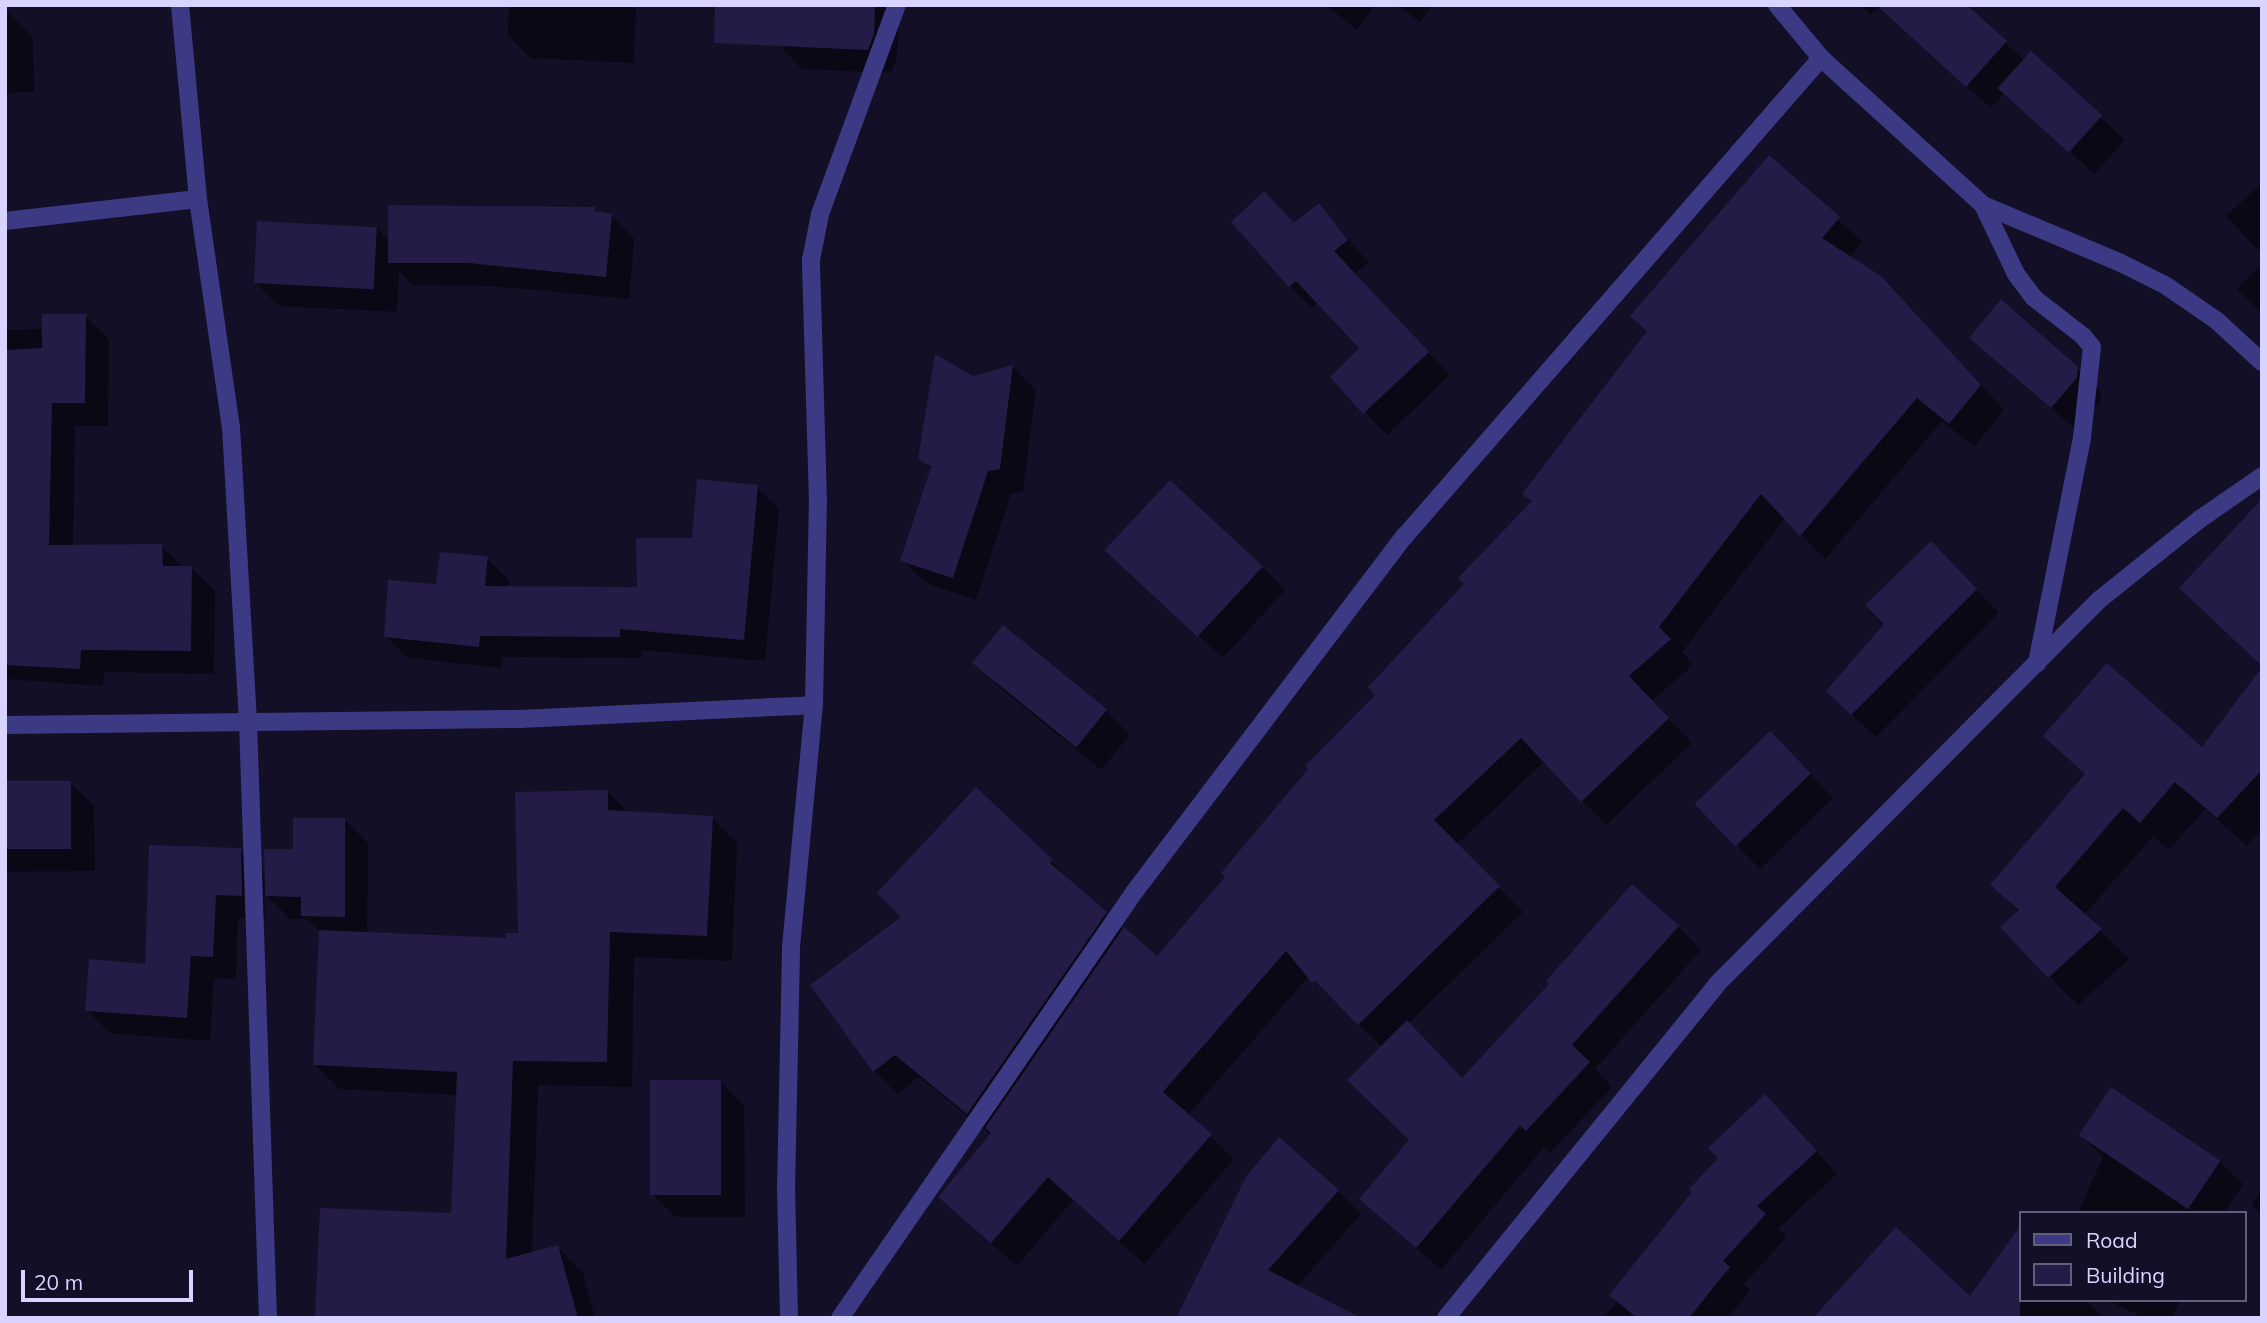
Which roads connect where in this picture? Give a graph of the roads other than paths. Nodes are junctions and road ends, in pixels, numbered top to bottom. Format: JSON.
{"nodes":[{"id":1,"x":180,"y":5,"type":"edge"},
{"id":2,"x":897,"y":5,"type":"edge"},
{"id":3,"x":1777,"y":5,"type":"edge"},
{"id":4,"x":1821,"y":58,"type":"junction"},
{"id":5,"x":198,"y":199,"type":"junction"},
{"id":6,"x":1983,"y":205,"type":"junction"},
{"id":7,"x":5,"y":221,"type":"edge"},
{"id":8,"x":2262,"y":362,"type":"edge"},
{"id":9,"x":2262,"y":476,"type":"edge"},
{"id":10,"x":2037,"y":664,"type":"junction"},
{"id":11,"x":814,"y":705,"type":"junction"},
{"id":12,"x":248,"y":722,"type":"junction"},
{"id":13,"x":5,"y":725,"type":"edge"},
{"id":14,"x":268,"y":1318,"type":"edge"},
{"id":15,"x":789,"y":1318,"type":"edge"},
{"id":16,"x":840,"y":1318,"type":"edge"},
{"id":17,"x":1446,"y":1318,"type":"edge"}],
"edges":[{"from":1,"to":5,"type":"street"},
{"from":2,"to":11,"type":"street"},
{"from":3,"to":4,"type":"street"},
{"from":4,"to":6,"type":"street"},
{"from":4,"to":16,"type":"street"},
{"from":5,"to":7,"type":"street"},
{"from":5,"to":12,"type":"street"},
{"from":6,"to":8,"type":"street"},
{"from":6,"to":10,"type":"street"},
{"from":9,"to":10,"type":"street"},
{"from":10,"to":17,"type":"street"},
{"from":11,"to":12,"type":"street"},
{"from":11,"to":15,"type":"street"},
{"from":12,"to":13,"type":"street"},
{"from":12,"to":14,"type":"street"}]}
